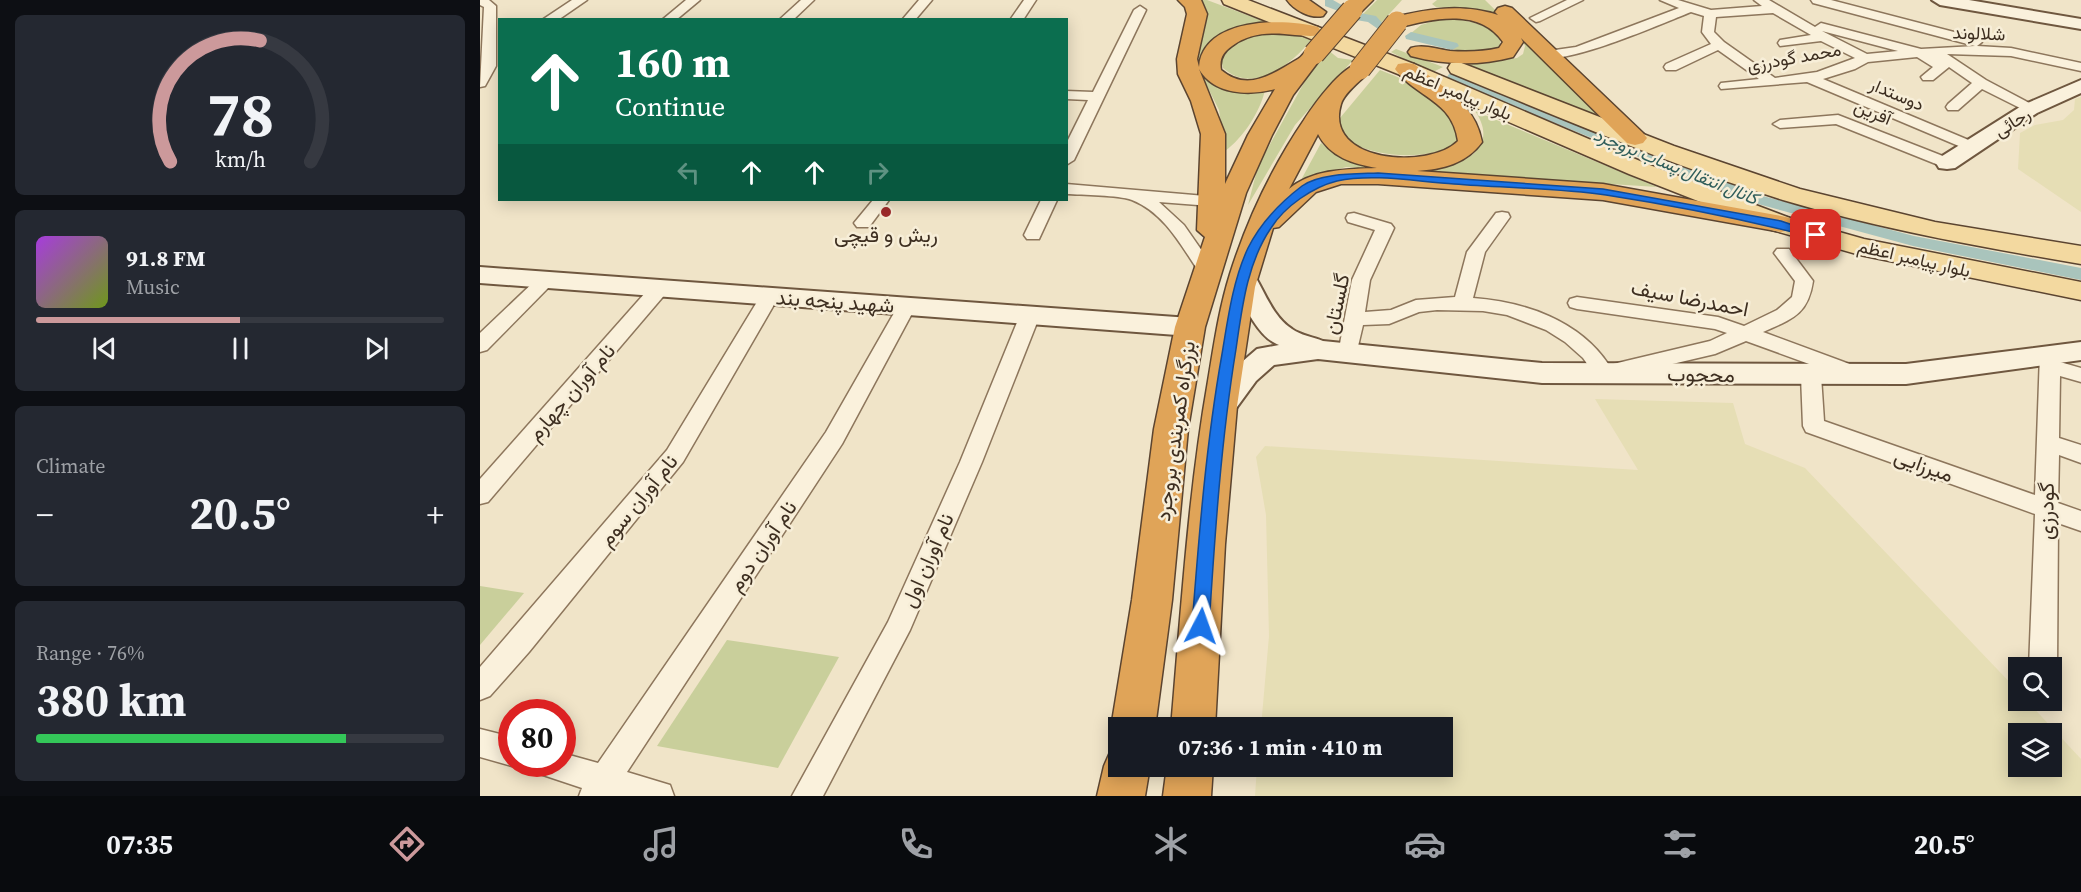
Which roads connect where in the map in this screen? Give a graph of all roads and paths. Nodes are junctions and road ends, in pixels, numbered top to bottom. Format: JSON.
{"nodes":[{"id":1,"x":480,"y":0,"type":"edge"},
{"id":2,"x":581,"y":0,"type":"edge"},
{"id":3,"x":694,"y":0,"type":"edge"},
{"id":4,"x":808,"y":0,"type":"edge"},
{"id":5,"x":926,"y":0,"type":"edge"},
{"id":6,"x":1030,"y":0,"type":"edge"},
{"id":7,"x":1187,"y":0,"type":"edge"},
{"id":8,"x":1231,"y":0,"type":"edge"},
{"id":9,"x":1281,"y":0,"type":"edge"},
{"id":10,"x":1296,"y":0,"type":"edge"},
{"id":11,"x":1417,"y":0,"type":"edge"},
{"id":12,"x":1493,"y":0,"type":"edge"},
{"id":13,"x":1577,"y":0,"type":"edge"},
{"id":14,"x":1666,"y":0,"type":"edge"},
{"id":15,"x":1760,"y":0,"type":"edge"},
{"id":16,"x":1817,"y":0,"type":"edge"},
{"id":17,"x":1940,"y":0,"type":"edge"},
{"id":18,"x":1975,"y":3,"type":"edge"},
{"id":19,"x":1860,"y":5,"type":"edge"},
{"id":20,"x":1691,"y":8,"type":"junction"},
{"id":21,"x":1774,"y":9,"type":"junction"},
{"id":22,"x":1140,"y":10,"type":"dead end"},
{"id":23,"x":1710,"y":14,"type":"junction"},
{"id":24,"x":551,"y":18,"type":"edge"},
{"id":25,"x":671,"y":18,"type":"edge"},
{"id":26,"x":787,"y":18,"type":"edge"},
{"id":27,"x":910,"y":18,"type":"edge"},
{"id":28,"x":1017,"y":18,"type":"edge"},
{"id":29,"x":1536,"y":18,"type":"dead end"},
{"id":30,"x":1796,"y":21,"type":"junction"},
{"id":31,"x":1397,"y":22,"type":"junction"},
{"id":32,"x":2081,"y":24,"type":"edge"},
{"id":33,"x":1358,"y":27,"type":"edge"},
{"id":34,"x":1313,"y":32,"type":"junction"},
{"id":35,"x":1822,"y":37,"type":"junction"},
{"id":36,"x":1785,"y":43,"type":"dead end"},
{"id":37,"x":1719,"y":45,"type":"junction"},
{"id":38,"x":494,"y":46,"type":"edge"},
{"id":39,"x":1933,"y":51,"type":"junction"},
{"id":40,"x":1919,"y":52,"type":"junction"},
{"id":41,"x":2011,"y":52,"type":"junction"},
{"id":42,"x":1548,"y":55,"type":"junction"},
{"id":43,"x":1870,"y":58,"type":"junction"},
{"id":44,"x":1412,"y":61,"type":"junction"},
{"id":45,"x":494,"y":66,"type":"edge"},
{"id":46,"x":1671,"y":67,"type":"dead end"},
{"id":47,"x":2081,"y":67,"type":"edge"},
{"id":48,"x":1806,"y":77,"type":"junction"},
{"id":49,"x":1928,"y":77,"type":"dead end"},
{"id":50,"x":480,"y":82,"type":"edge"},
{"id":51,"x":1772,"y":82,"type":"junction"},
{"id":52,"x":1981,"y":83,"type":"junction"},
{"id":53,"x":1726,"y":86,"type":"dead end"},
{"id":54,"x":2081,"y":86,"type":"edge"},
{"id":55,"x":1068,"y":94,"type":"edge"},
{"id":56,"x":1097,"y":96,"type":"junction"},
{"id":57,"x":1331,"y":99,"type":"junction"},
{"id":58,"x":1953,"y":107,"type":"dead end"},
{"id":59,"x":2030,"y":109,"type":"junction"},
{"id":60,"x":1780,"y":124,"type":"dead end"},
{"id":61,"x":1635,"y":138,"type":"junction"},
{"id":62,"x":1973,"y":147,"type":"junction"},
{"id":63,"x":1068,"y":156,"type":"edge"},
{"id":64,"x":1947,"y":163,"type":"joint"},
{"id":65,"x":1068,"y":189,"type":"edge"},
{"id":66,"x":1132,"y":194,"type":"junction"},
{"id":67,"x":880,"y":201,"type":"edge"},
{"id":68,"x":1048,"y":201,"type":"edge"},
{"id":69,"x":1211,"y":201,"type":"junction"},
{"id":70,"x":1502,"y":217,"type":"dead end"},
{"id":71,"x":1353,"y":218,"type":"dead end"},
{"id":72,"x":863,"y":223,"type":"dead end"},
{"id":73,"x":1781,"y":224,"type":"junction"},
{"id":74,"x":1033,"y":235,"type":"dead end"},
{"id":75,"x":1783,"y":253,"type":"dead end"},
{"id":76,"x":2081,"y":255,"type":"edge"},
{"id":77,"x":1248,"y":263,"type":"junction"},
{"id":78,"x":1208,"y":271,"type":"junction"},
{"id":79,"x":480,"y":275,"type":"edge"},
{"id":80,"x":546,"y":280,"type":"junction"},
{"id":81,"x":660,"y":288,"type":"junction"},
{"id":82,"x":2081,"y":291,"type":"edge"},
{"id":83,"x":770,"y":296,"type":"junction"},
{"id":84,"x":1462,"y":303,"type":"junction"},
{"id":85,"x":1577,"y":303,"type":"dead end"},
{"id":86,"x":907,"y":306,"type":"junction"},
{"id":87,"x":1030,"y":315,"type":"junction"},
{"id":88,"x":1354,"y":318,"type":"junction"},
{"id":89,"x":1190,"y":327,"type":"junction"},
{"id":90,"x":1747,"y":332,"type":"junction"},
{"id":91,"x":480,"y":345,"type":"edge"},
{"id":92,"x":1320,"y":350,"type":"junction"},
{"id":93,"x":2081,"y":351,"type":"edge"},
{"id":94,"x":1348,"y":354,"type":"junction"},
{"id":95,"x":2050,"y":360,"type":"junction"},
{"id":96,"x":1604,"y":373,"type":"junction"},
{"id":97,"x":1811,"y":375,"type":"junction"},
{"id":98,"x":1859,"y":375,"type":"junction"},
{"id":99,"x":2081,"y":375,"type":"edge"},
{"id":100,"x":1219,"y":410,"type":"junction"},
{"id":101,"x":2048,"y":443,"type":"junction"},
{"id":102,"x":2081,"y":454,"type":"edge"},
{"id":103,"x":480,"y":495,"type":"edge"},
{"id":104,"x":2046,"y":508,"type":"junction"},
{"id":105,"x":2081,"y":521,"type":"edge"},
{"id":106,"x":2043,"y":657,"type":"edge"},
{"id":107,"x":480,"y":687,"type":"edge"},
{"id":108,"x":1135,"y":717,"type":"edge"},
{"id":109,"x":1194,"y":717,"type":"edge"},
{"id":110,"x":480,"y":743,"type":"edge"},
{"id":111,"x":498,"y":748,"type":"edge"},
{"id":112,"x":576,"y":776,"type":"edge"},
{"id":113,"x":1124,"y":777,"type":"edge"},
{"id":114,"x":1189,"y":777,"type":"edge"},
{"id":115,"x":600,"y":788,"type":"edge"},
{"id":116,"x":659,"y":796,"type":"edge"},
{"id":117,"x":807,"y":796,"type":"edge"},
{"id":118,"x":1121,"y":796,"type":"edge"},
{"id":119,"x":1186,"y":796,"type":"edge"}],
"edges":[{"from":1,"to":38,"type":"street"},
{"from":2,"to":24,"type":"street"},
{"from":3,"to":25,"type":"street"},
{"from":4,"to":26,"type":"street"},
{"from":5,"to":27,"type":"street"},
{"from":6,"to":28,"type":"street"},
{"from":7,"to":69,"type":"highway"},
{"from":8,"to":34,"type":"main road"},
{"from":9,"to":34,"type":"main road"},
{"from":10,"to":34,"type":"highway"},
{"from":11,"to":31,"type":"highway"},
{"from":12,"to":42,"type":"highway"},
{"from":13,"to":29,"type":"street"},
{"from":14,"to":20,"type":"street"},
{"from":15,"to":21,"type":"street"},
{"from":16,"to":19,"type":"street"},
{"from":17,"to":18,"type":"street"},
{"from":18,"to":32,"type":"street"},
{"from":19,"to":41,"type":"street"},
{"from":20,"to":23,"type":"street"},
{"from":20,"to":42,"type":"street"},
{"from":21,"to":23,"type":"street"},
{"from":21,"to":30,"type":"street"},
{"from":22,"to":56,"type":"street"},
{"from":23,"to":37,"type":"street"},
{"from":30,"to":35,"type":"street"},
{"from":30,"to":40,"type":"street"},
{"from":31,"to":33,"type":"highway","bridge":true},
{"from":31,"to":44,"type":"highway"},
{"from":33,"to":34,"type":"highway","name":"بزرگراه کمربندی بروجرد","bridge":true},
{"from":33,"to":34,"type":"main road","name":"بلوار پیامبر اعظم"},
{"from":33,"to":44,"type":"main road","name":"بلوار پیامبر اعظم"},
{"from":33,"to":57,"type":"highway","name":"بزرگراه کمربندی بروجرد"},
{"from":34,"to":78,"type":"highway","name":"بزرگراه کمربندی بروجرد"},
{"from":35,"to":36,"type":"street"},
{"from":35,"to":43,"type":"street"},
{"from":37,"to":46,"type":"street"},
{"from":37,"to":51,"type":"street"},
{"from":38,"to":45,"type":"street"},
{"from":39,"to":40,"type":"street","name":"شلالوند"},
{"from":39,"to":41,"type":"street","name":"شلالوند"},
{"from":39,"to":52,"type":"street"},
{"from":40,"to":43,"type":"street","name":"شلالوند"},
{"from":40,"to":49,"type":"street"},
{"from":41,"to":47,"type":"street","name":"شلالوند"},
{"from":42,"to":61,"type":"highway"},
{"from":43,"to":48,"type":"street","name":"محمد گودرزی"},
{"from":44,"to":57,"type":"highway"},
{"from":44,"to":61,"type":"main road","name":"بلوار پیامبر اعظم"},
{"from":44,"to":73,"type":"main road","name":"بلوار پیامبر اعظم"},
{"from":45,"to":50,"type":"street"},
{"from":48,"to":51,"type":"street","name":"محمد گودرزی"},
{"from":48,"to":62,"type":"street","name":"دوستدار"},
{"from":51,"to":53,"type":"street","name":"محمد گودرزی"},
{"from":52,"to":58,"type":"street"},
{"from":52,"to":59,"type":"street"},
{"from":54,"to":59,"type":"street","name":"رجائی"},
{"from":55,"to":56,"type":"street"},
{"from":56,"to":63,"type":"street"},
{"from":57,"to":77,"type":"highway","name":"بزرگراه کمربندی بروجرد"},
{"from":59,"to":62,"type":"street","name":"رجائی"},
{"from":60,"to":64,"type":"street","name":"آفرین"},
{"from":61,"to":76,"type":"main road","name":"بلوار پیامبر اعظم"},
{"from":62,"to":64,"type":"street","name":"رجائی"},
{"from":65,"to":66,"type":"street"},
{"from":66,"to":69,"type":"street"},
{"from":66,"to":78,"type":"street"},
{"from":67,"to":72,"type":"street"},
{"from":68,"to":74,"type":"street"},
{"from":69,"to":78,"type":"highway"},
{"from":70,"to":84,"type":"street"},
{"from":71,"to":88,"type":"street","name":"گلستان"},
{"from":73,"to":77,"type":"highway"},
{"from":73,"to":82,"type":"main road","name":"بلوار پیامبر اعظم"},
{"from":75,"to":90,"type":"street"},
{"from":77,"to":92,"type":"street"},
{"from":77,"to":100,"type":"highway","name":"بزرگراه کمربندی بروجرد"},
{"from":78,"to":89,"type":"highway","name":"بزرگراه کمربندی بروجرد"},
{"from":79,"to":80,"type":"street","name":"شهید پنجه بند"},
{"from":80,"to":81,"type":"street","name":"شهید پنجه بند"},
{"from":80,"to":91,"type":"street"},
{"from":81,"to":83,"type":"street","name":"شهید پنجه بند"},
{"from":81,"to":103,"type":"street","name":"نام آوران چهارم"},
{"from":83,"to":86,"type":"street","name":"شهید پنجه بند"},
{"from":83,"to":107,"type":"street","name":"نام آوران سوم"},
{"from":84,"to":88,"type":"street"},
{"from":84,"to":96,"type":"street"},
{"from":85,"to":90,"type":"street","name":"احمدرضا سیف"},
{"from":86,"to":87,"type":"street","name":"شهید پنجه بند"},
{"from":86,"to":115,"type":"street","name":"نام آوران دوم"},
{"from":87,"to":89,"type":"street","name":"شهید پنجه بند"},
{"from":87,"to":117,"type":"street","name":"نام آوران اول"},
{"from":88,"to":94,"type":"street","name":"گلستان"},
{"from":89,"to":108,"type":"highway","name":"بزرگراه کمربندی بروجرد"},
{"from":90,"to":96,"type":"street"},
{"from":90,"to":98,"type":"street","name":"احمدرضا سیف"},
{"from":92,"to":94,"type":"street","name":"محجوب"},
{"from":92,"to":100,"type":"street"},
{"from":93,"to":95,"type":"street","name":"محجوب"},
{"from":94,"to":96,"type":"street","name":"محجوب"},
{"from":95,"to":98,"type":"street","name":"محجوب"},
{"from":95,"to":99,"type":"street"},
{"from":95,"to":101,"type":"street","name":"گودرزی"},
{"from":96,"to":97,"type":"street","name":"محجوب"},
{"from":97,"to":98,"type":"street","name":"محجوب"},
{"from":97,"to":104,"type":"street","name":"میرزایی"},
{"from":100,"to":109,"type":"highway","name":"بزرگراه کمربندی بروجرد"},
{"from":101,"to":102,"type":"street"},
{"from":101,"to":104,"type":"street","name":"گودرزی"},
{"from":104,"to":105,"type":"street","name":"میرزایی"},
{"from":104,"to":106,"type":"street","name":"گودرزی"},
{"from":110,"to":111,"type":"street"},
{"from":112,"to":115,"type":"street"},
{"from":113,"to":118,"type":"highway"},
{"from":114,"to":119,"type":"highway"},
{"from":115,"to":116,"type":"street"}]}
